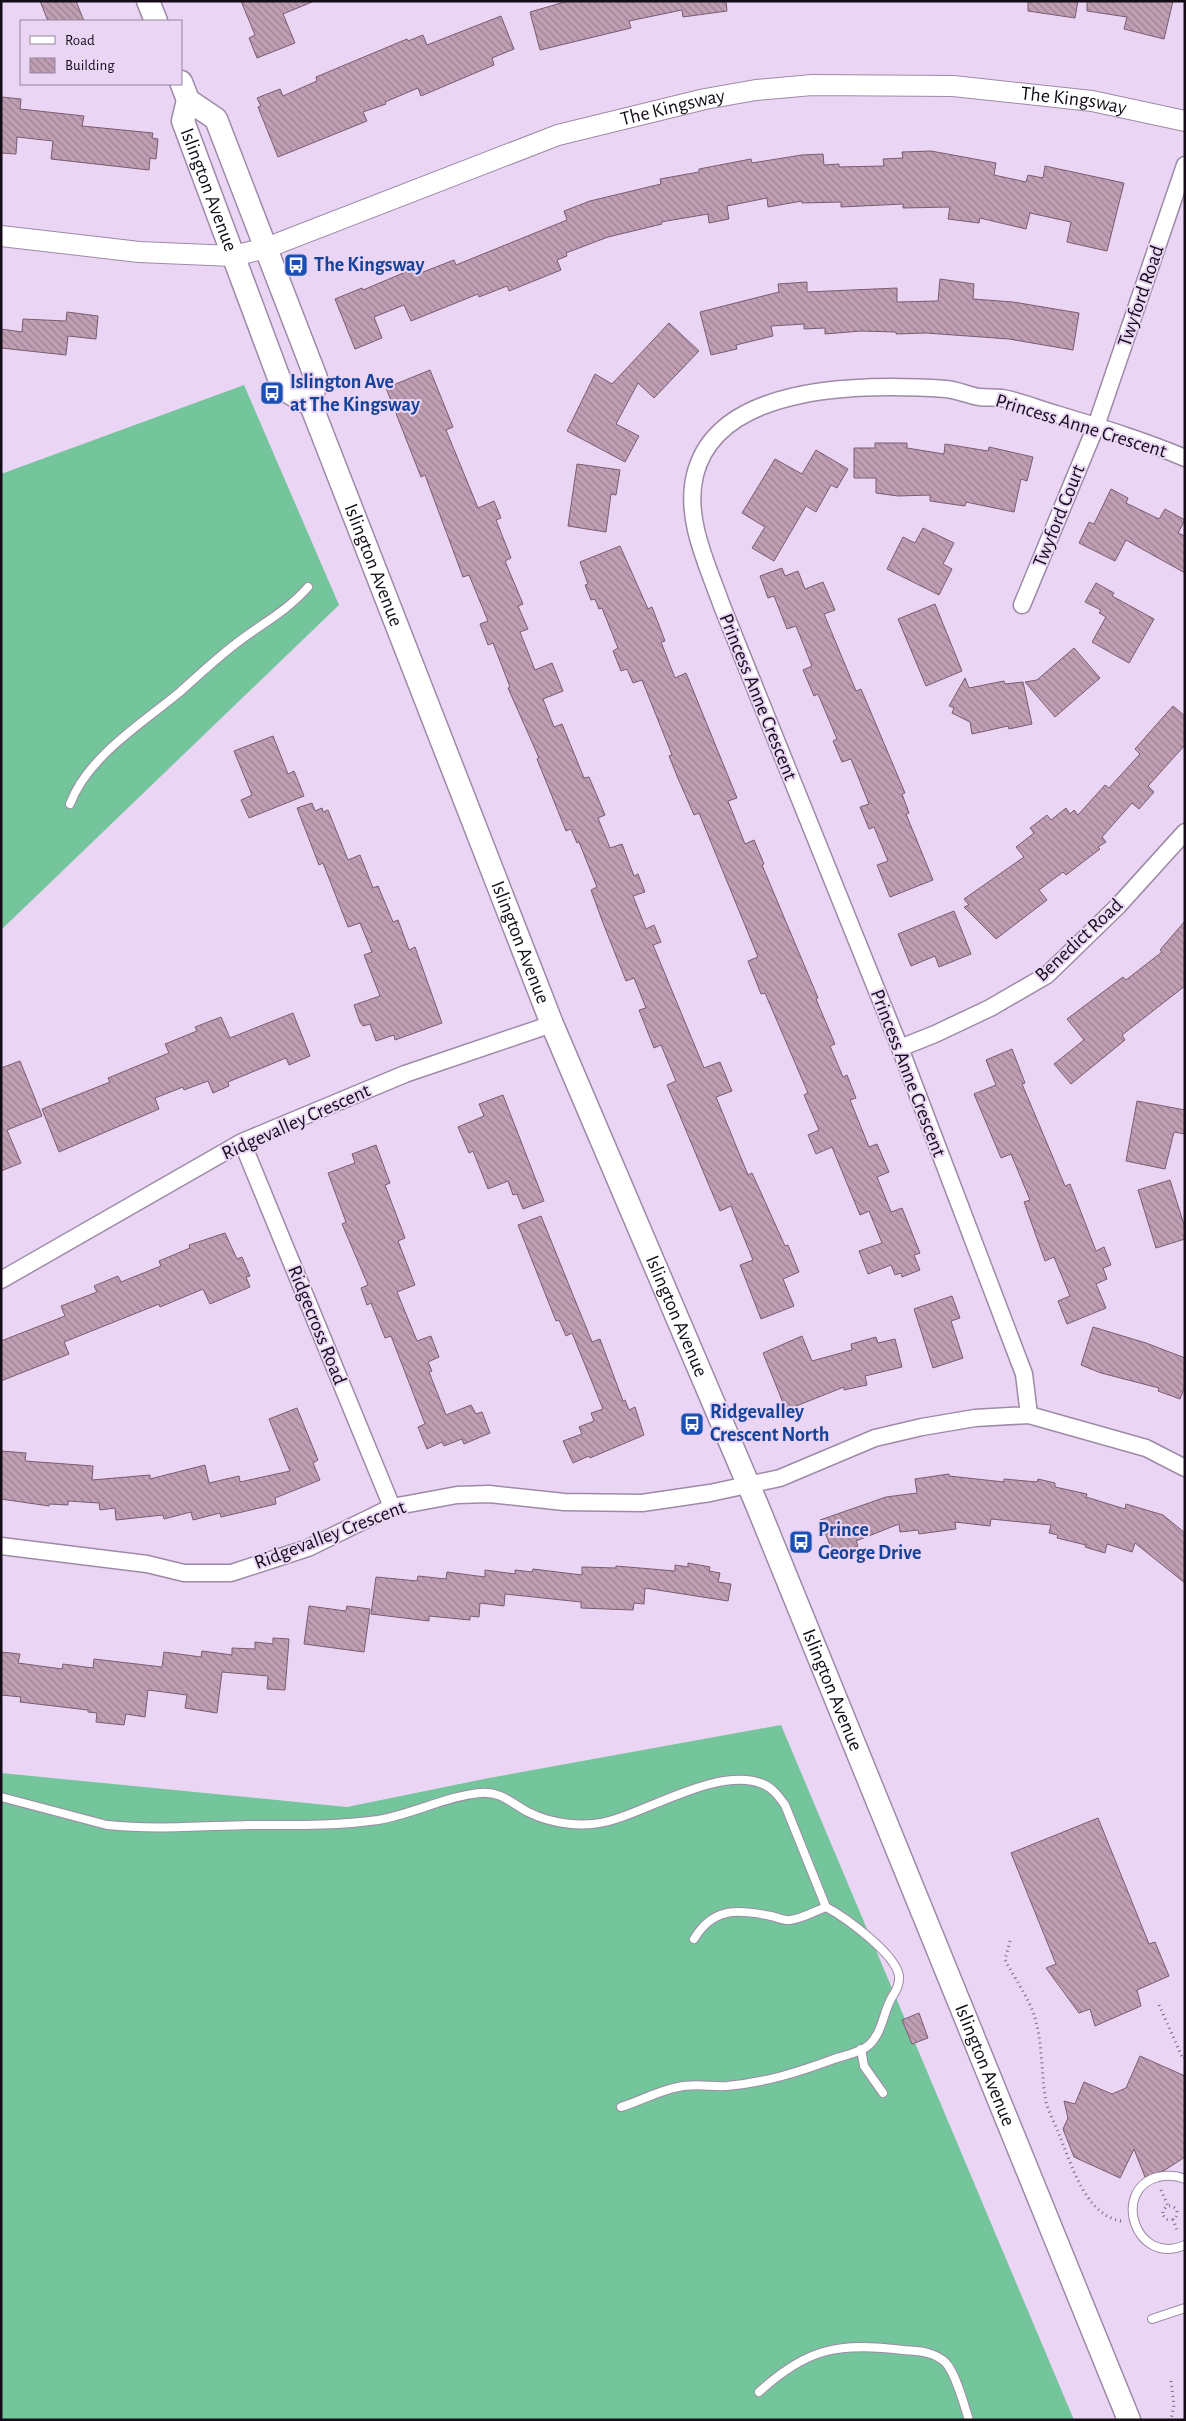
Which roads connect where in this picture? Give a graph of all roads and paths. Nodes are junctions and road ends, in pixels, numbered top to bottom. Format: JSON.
{"nodes":[{"id":1,"x":148,"y":1,"type":"edge"},
{"id":2,"x":156,"y":20,"type":"edge"},
{"id":3,"x":185,"y":91,"type":"edge"},
{"id":4,"x":1185,"y":121,"type":"edge"},
{"id":5,"x":1185,"y":165,"type":"edge"},
{"id":6,"x":1,"y":236,"type":"edge"},
{"id":7,"x":266,"y":248,"type":"junction"},
{"id":8,"x":233,"y":256,"type":"junction"},
{"id":9,"x":311,"y":405,"type":"junction"},
{"id":10,"x":1096,"y":426,"type":"junction"},
{"id":11,"x":1185,"y":458,"type":"edge"},
{"id":12,"x":308,"y":587,"type":"dead end"},
{"id":13,"x":1022,"y":605,"type":"dead end"},
{"id":14,"x":70,"y":804,"type":"dead end"},
{"id":15,"x":1185,"y":832,"type":"edge"},
{"id":16,"x":552,"y":1024,"type":"junction"},
{"id":17,"x":900,"y":1048,"type":"junction"},
{"id":18,"x":242,"y":1142,"type":"junction"},
{"id":19,"x":1,"y":1280,"type":"edge"},
{"id":20,"x":1028,"y":1415,"type":"junction"},
{"id":21,"x":1185,"y":1468,"type":"edge"},
{"id":22,"x":748,"y":1485,"type":"junction"},
{"id":23,"x":392,"y":1507,"type":"junction"},
{"id":24,"x":1,"y":1546,"type":"edge"},
{"id":25,"x":1,"y":1798,"type":"edge"},
{"id":26,"x":826,"y":1907,"type":"junction"},
{"id":27,"x":694,"y":1939,"type":"dead end"},
{"id":28,"x":1010,"y":1941,"type":"dead end"},
{"id":29,"x":1159,"y":2005,"type":"dead end"},
{"id":30,"x":861,"y":2049,"type":"junction"},
{"id":31,"x":1185,"y":2058,"type":"edge"},
{"id":32,"x":883,"y":2093,"type":"dead end"},
{"id":33,"x":620,"y":2107,"type":"dead end"},
{"id":34,"x":1185,"y":2179,"type":"edge"},
{"id":35,"x":1176,"y":2217,"type":"joint"},
{"id":36,"x":1134,"y":2222,"type":"junction"},
{"id":37,"x":1184,"y":2248,"type":"edge"},
{"id":38,"x":1185,"y":2308,"type":"edge"},
{"id":39,"x":1152,"y":2319,"type":"dead end"},
{"id":40,"x":1171,"y":2381,"type":"dead end"},
{"id":41,"x":759,"y":2392,"type":"dead end"},
{"id":42,"x":969,"y":2420,"type":"edge"},
{"id":43,"x":1129,"y":2420,"type":"edge"},
{"id":44,"x":1171,"y":2420,"type":"edge"}],
"edges":[{"from":1,"to":2,"type":"main road"},
{"from":3,"to":7,"type":"main road","name":"Islington Avenue"},
{"from":3,"to":8,"type":"main road","name":"Islington Avenue"},
{"from":4,"to":7,"type":"street","name":"The Kingsway"},
{"from":5,"to":10,"type":"street","name":"Twyford Road"},
{"from":6,"to":8,"type":"street","name":"The Kingsway"},
{"from":7,"to":8,"type":"street","name":"The Kingsway"},
{"from":7,"to":9,"type":"main road","name":"Islington Avenue"},
{"from":8,"to":9,"type":"main road","name":"Islington Avenue"},
{"from":9,"to":16,"type":"main road","name":"Islington Avenue"},
{"from":10,"to":11,"type":"street","name":"Princess Anne Crescent"},
{"from":10,"to":13,"type":"street","name":"Twyford Court"},
{"from":10,"to":17,"type":"street","name":"Princess Anne Crescent"},
{"from":12,"to":14,"type":"lane"},
{"from":15,"to":17,"type":"street","name":"Benedict Road"},
{"from":16,"to":18,"type":"street","name":"Ridgevalley Crescent"},
{"from":16,"to":22,"type":"main road","name":"Islington Avenue"},
{"from":17,"to":20,"type":"street","name":"Princess Anne Crescent"},
{"from":18,"to":19,"type":"street","name":"Ridgevalley Crescent"},
{"from":18,"to":23,"type":"street","name":"Ridgecross Road"},
{"from":20,"to":21,"type":"street"},
{"from":20,"to":22,"type":"street"},
{"from":22,"to":23,"type":"street","name":"Ridgevalley Crescent"},
{"from":22,"to":43,"type":"main road","name":"Islington Avenue"},
{"from":23,"to":24,"type":"street","name":"Ridgevalley Crescent"},
{"from":25,"to":26,"type":"lane"},
{"from":26,"to":27,"type":"lane"},
{"from":26,"to":30,"type":"lane"},
{"from":28,"to":36,"type":"path"},
{"from":29,"to":31,"type":"path"},
{"from":30,"to":32,"type":"lane"},
{"from":30,"to":33,"type":"lane"},
{"from":34,"to":36,"type":"lane"},
{"from":35,"to":35,"type":"path"},
{"from":36,"to":37,"type":"lane"},
{"from":38,"to":39,"type":"lane"},
{"from":40,"to":44,"type":"path"},
{"from":41,"to":42,"type":"lane"}]}
